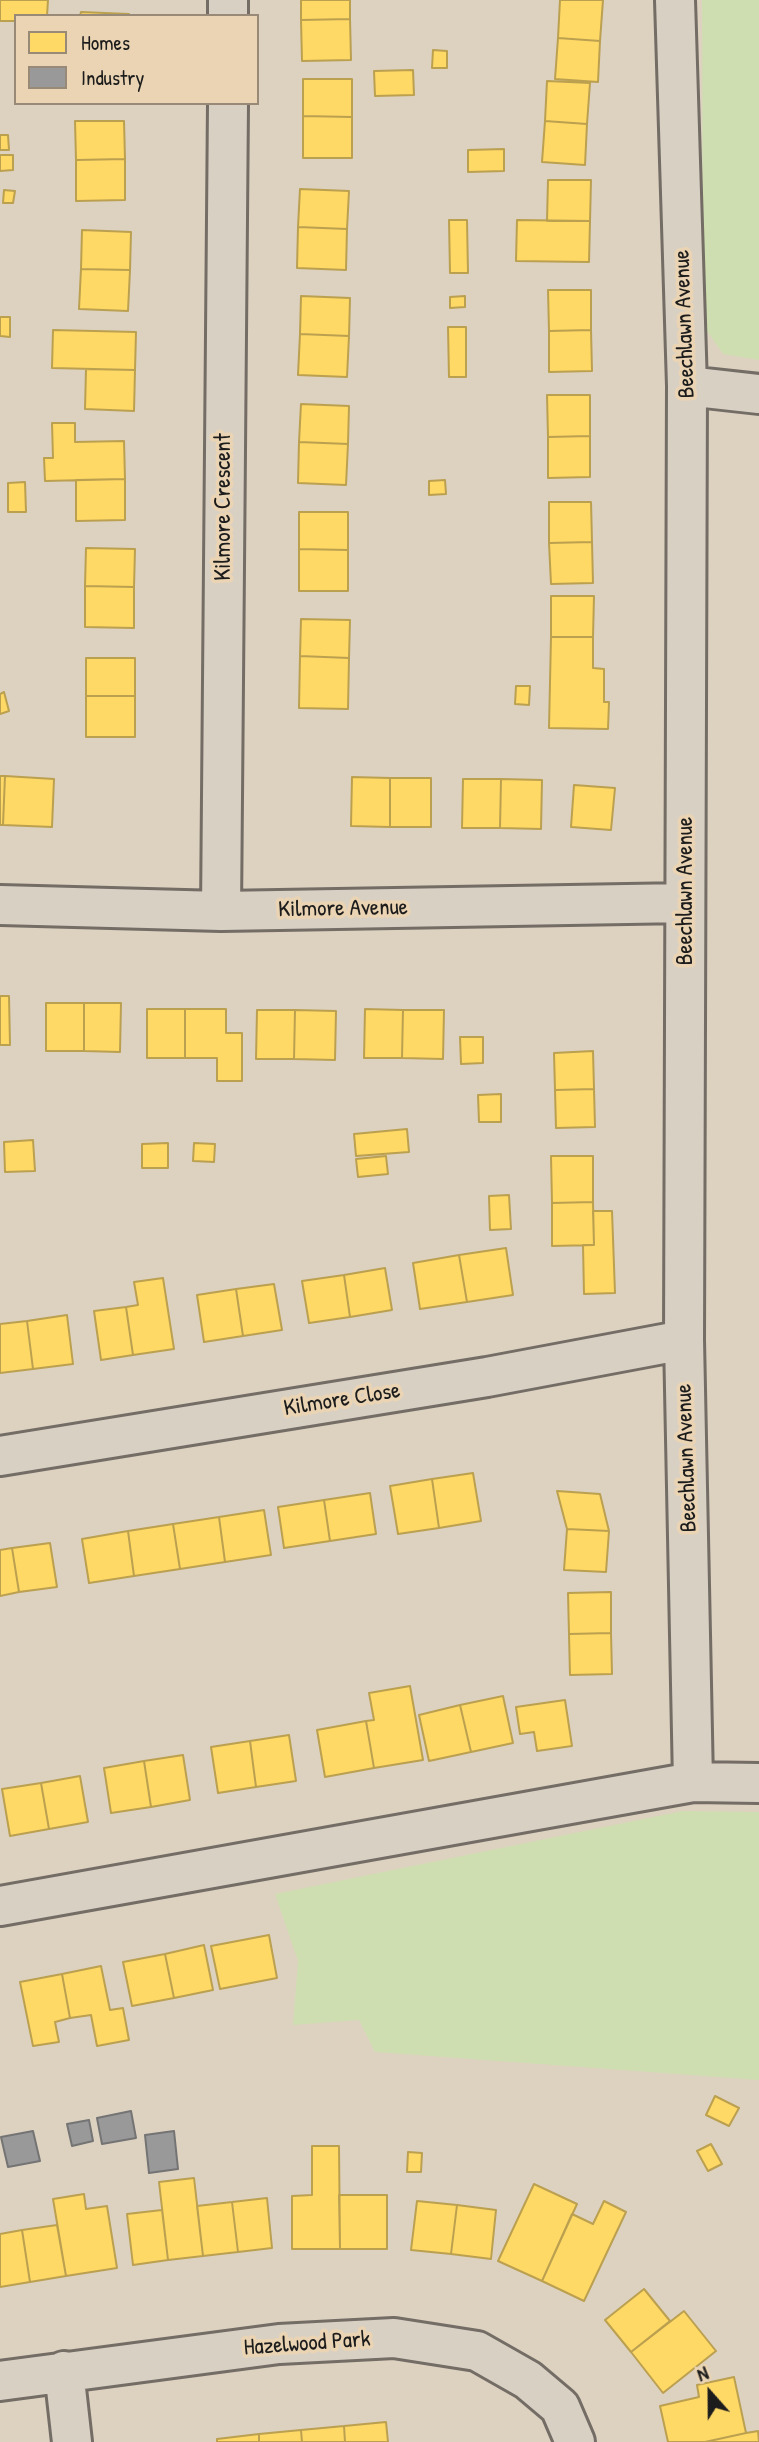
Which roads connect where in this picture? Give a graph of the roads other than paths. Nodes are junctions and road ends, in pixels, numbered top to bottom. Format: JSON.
{"nodes":[{"id":1,"x":675,"y":0,"type":"edge"},
{"id":2,"x":228,"y":105,"type":"edge"},
{"id":3,"x":687,"y":386,"type":"junction"},
{"id":4,"x":759,"y":394,"type":"edge"},
{"id":5,"x":685,"y":903,"type":"junction"},
{"id":6,"x":0,"y":905,"type":"edge"},
{"id":7,"x":221,"y":911,"type":"junction"},
{"id":8,"x":684,"y":1340,"type":"junction"},
{"id":9,"x":0,"y":1456,"type":"edge"},
{"id":10,"x":693,"y":1782,"type":"junction"},
{"id":11,"x":759,"y":1783,"type":"edge"},
{"id":12,"x":0,"y":1906,"type":"edge"},
{"id":13,"x":64,"y":2371,"type":"junction"},
{"id":14,"x":0,"y":2381,"type":"edge"},
{"id":15,"x":72,"y":2442,"type":"edge"},
{"id":16,"x":575,"y":2442,"type":"edge"}],
"edges":[{"from":1,"to":3,"type":"street","name":"Beechlawn Avenue"},
{"from":2,"to":7,"type":"street","name":"Kilmore Crescent"},
{"from":3,"to":4,"type":"street"},
{"from":3,"to":5,"type":"street","name":"Beechlawn Avenue"},
{"from":5,"to":7,"type":"street","name":"Kilmore Avenue"},
{"from":5,"to":8,"type":"street","name":"Beechlawn Avenue"},
{"from":6,"to":7,"type":"street","name":"Kilmore Avenue"},
{"from":8,"to":9,"type":"street","name":"Kilmore Close"},
{"from":8,"to":10,"type":"street","name":"Beechlawn Avenue"},
{"from":10,"to":11,"type":"street"},
{"from":10,"to":12,"type":"street"},
{"from":13,"to":14,"type":"street","name":"Hazelwood Park"},
{"from":13,"to":15,"type":"street"},
{"from":13,"to":16,"type":"street","name":"Hazelwood Park"}]}
